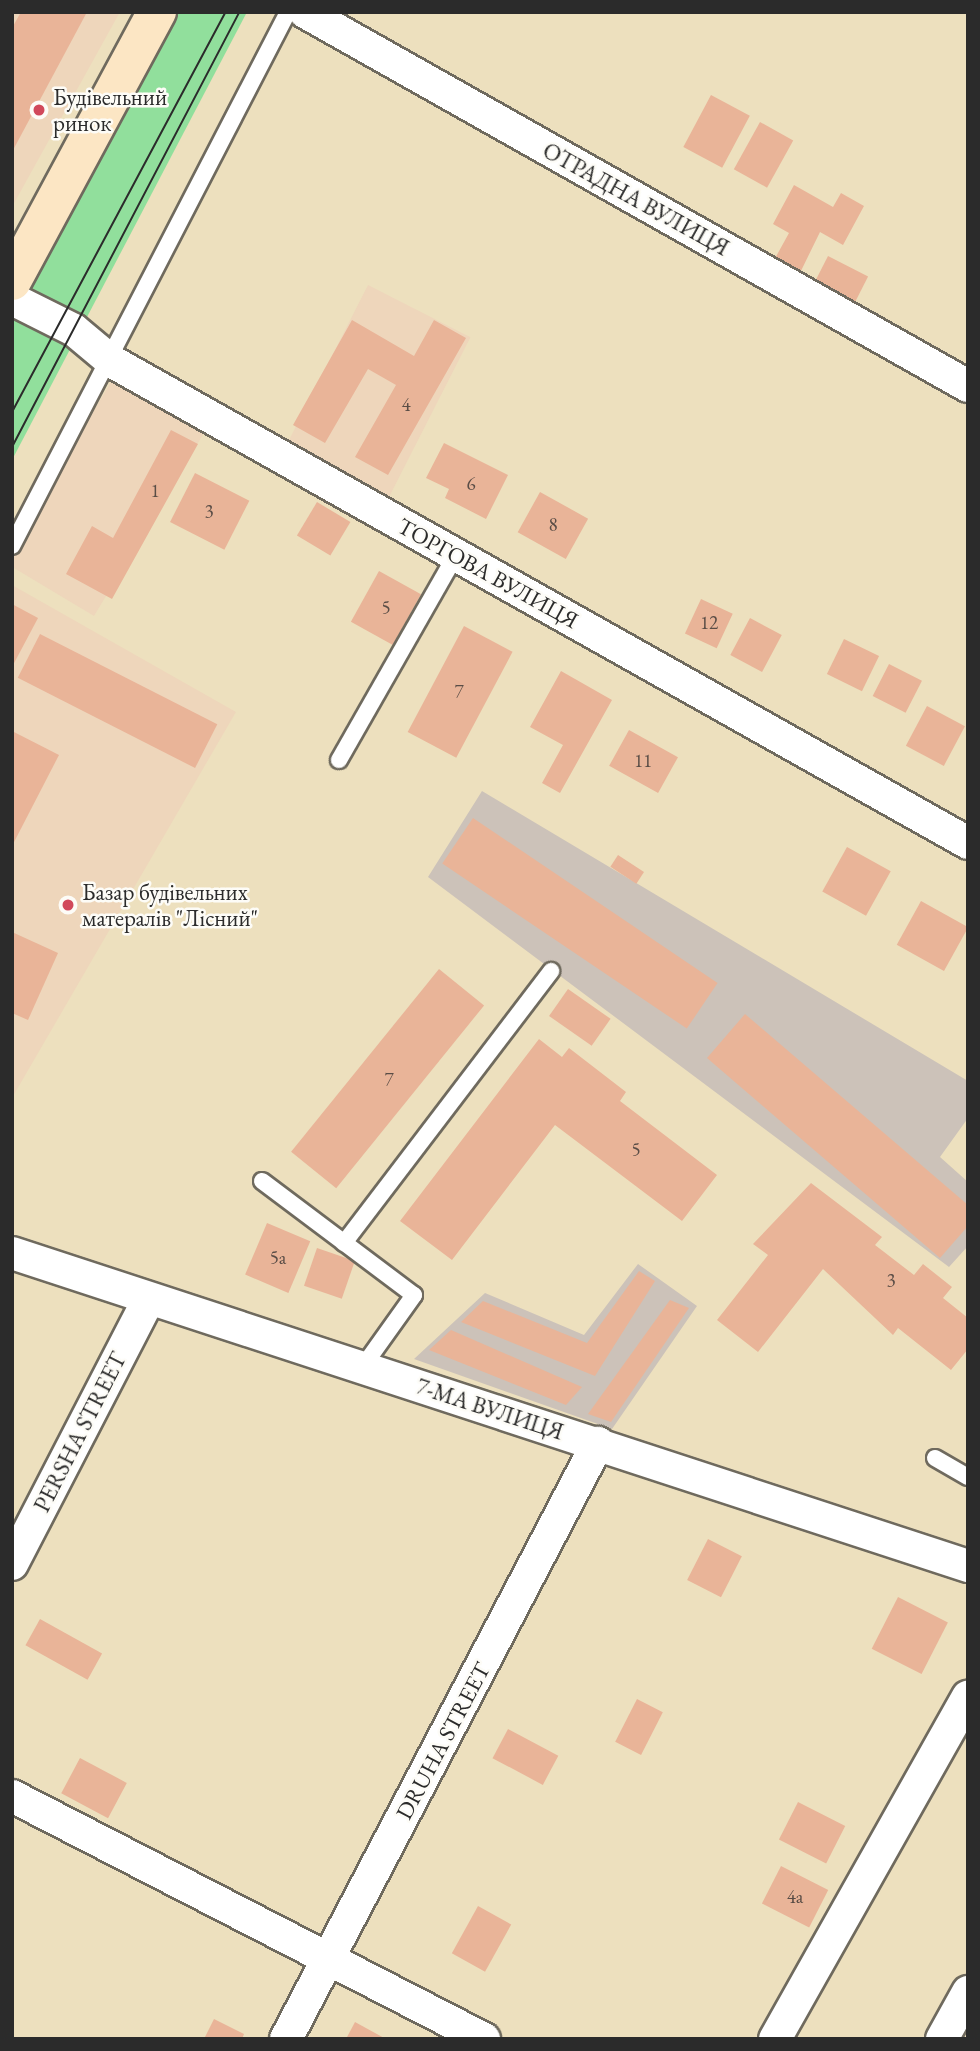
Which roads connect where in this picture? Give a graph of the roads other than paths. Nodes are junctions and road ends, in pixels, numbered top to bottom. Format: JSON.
{"nodes":[{"id":1,"x":157,"y":12,"type":"edge"},
{"id":2,"x":288,"y":12,"type":"edge"},
{"id":3,"x":304,"y":12,"type":"edge"},
{"id":4,"x":12,"y":281,"type":"edge"},
{"id":5,"x":12,"y":299,"type":"edge"},
{"id":6,"x":111,"y":361,"type":"junction"},
{"id":7,"x":968,"y":386,"type":"edge"},
{"id":8,"x":12,"y":546,"type":"edge"},
{"id":9,"x":456,"y":555,"type":"junction"},
{"id":10,"x":339,"y":761,"type":"dead end"},
{"id":11,"x":968,"y":843,"type":"edge"},
{"id":12,"x":551,"y":971,"type":"dead end"},
{"id":13,"x":262,"y":1181,"type":"dead end"},
{"id":14,"x":344,"y":1243,"type":"junction"},
{"id":15,"x":12,"y":1253,"type":"edge"},
{"id":16,"x":148,"y":1300,"type":"junction"},
{"id":17,"x":362,"y":1368,"type":"junction"},
{"id":18,"x":598,"y":1443,"type":"junction"},
{"id":19,"x":935,"y":1458,"type":"dead end"},
{"id":20,"x":968,"y":1477,"type":"edge"},
{"id":21,"x":12,"y":1564,"type":"edge"},
{"id":22,"x":968,"y":1566,"type":"edge"},
{"id":23,"x":968,"y":1697,"type":"edge"},
{"id":24,"x":12,"y":1796,"type":"edge"},
{"id":25,"x":330,"y":1957,"type":"junction"},
{"id":26,"x":968,"y":1992,"type":"edge"},
{"id":27,"x":286,"y":2039,"type":"edge"},
{"id":28,"x":484,"y":2039,"type":"edge"},
{"id":29,"x":775,"y":2039,"type":"edge"},
{"id":30,"x":942,"y":2039,"type":"edge"}],
"edges":[{"from":1,"to":4,"type":"main road"},
{"from":2,"to":6,"type":"lane"},
{"from":3,"to":7,"type":"street","name":"ОТРАДНА ВУЛИЦЯ"},
{"from":5,"to":6,"type":"street","name":"ТОРГОВА ВУЛИЦЯ"},
{"from":6,"to":8,"type":"lane"},
{"from":6,"to":9,"type":"street","name":"ТОРГОВА ВУЛИЦЯ"},
{"from":9,"to":10,"type":"lane"},
{"from":9,"to":11,"type":"street","name":"ТОРГОВА ВУЛИЦЯ"},
{"from":12,"to":14,"type":"lane"},
{"from":13,"to":14,"type":"lane"},
{"from":14,"to":17,"type":"lane"},
{"from":15,"to":16,"type":"street","name":"7-МА ВУЛИЦЯ"},
{"from":16,"to":17,"type":"street","name":"7-МА ВУЛИЦЯ"},
{"from":16,"to":21,"type":"street","name":"PERSHA STREET"},
{"from":17,"to":18,"type":"street","name":"7-МА ВУЛИЦЯ"},
{"from":18,"to":22,"type":"street","name":"7-МА ВУЛИЦЯ"},
{"from":18,"to":25,"type":"street","name":"DRUHA STREET"},
{"from":19,"to":20,"type":"lane"},
{"from":23,"to":29,"type":"street"},
{"from":24,"to":25,"type":"street"},
{"from":25,"to":27,"type":"street","name":"DRUHA STREET"},
{"from":25,"to":28,"type":"street"},
{"from":26,"to":30,"type":"street"}]}
